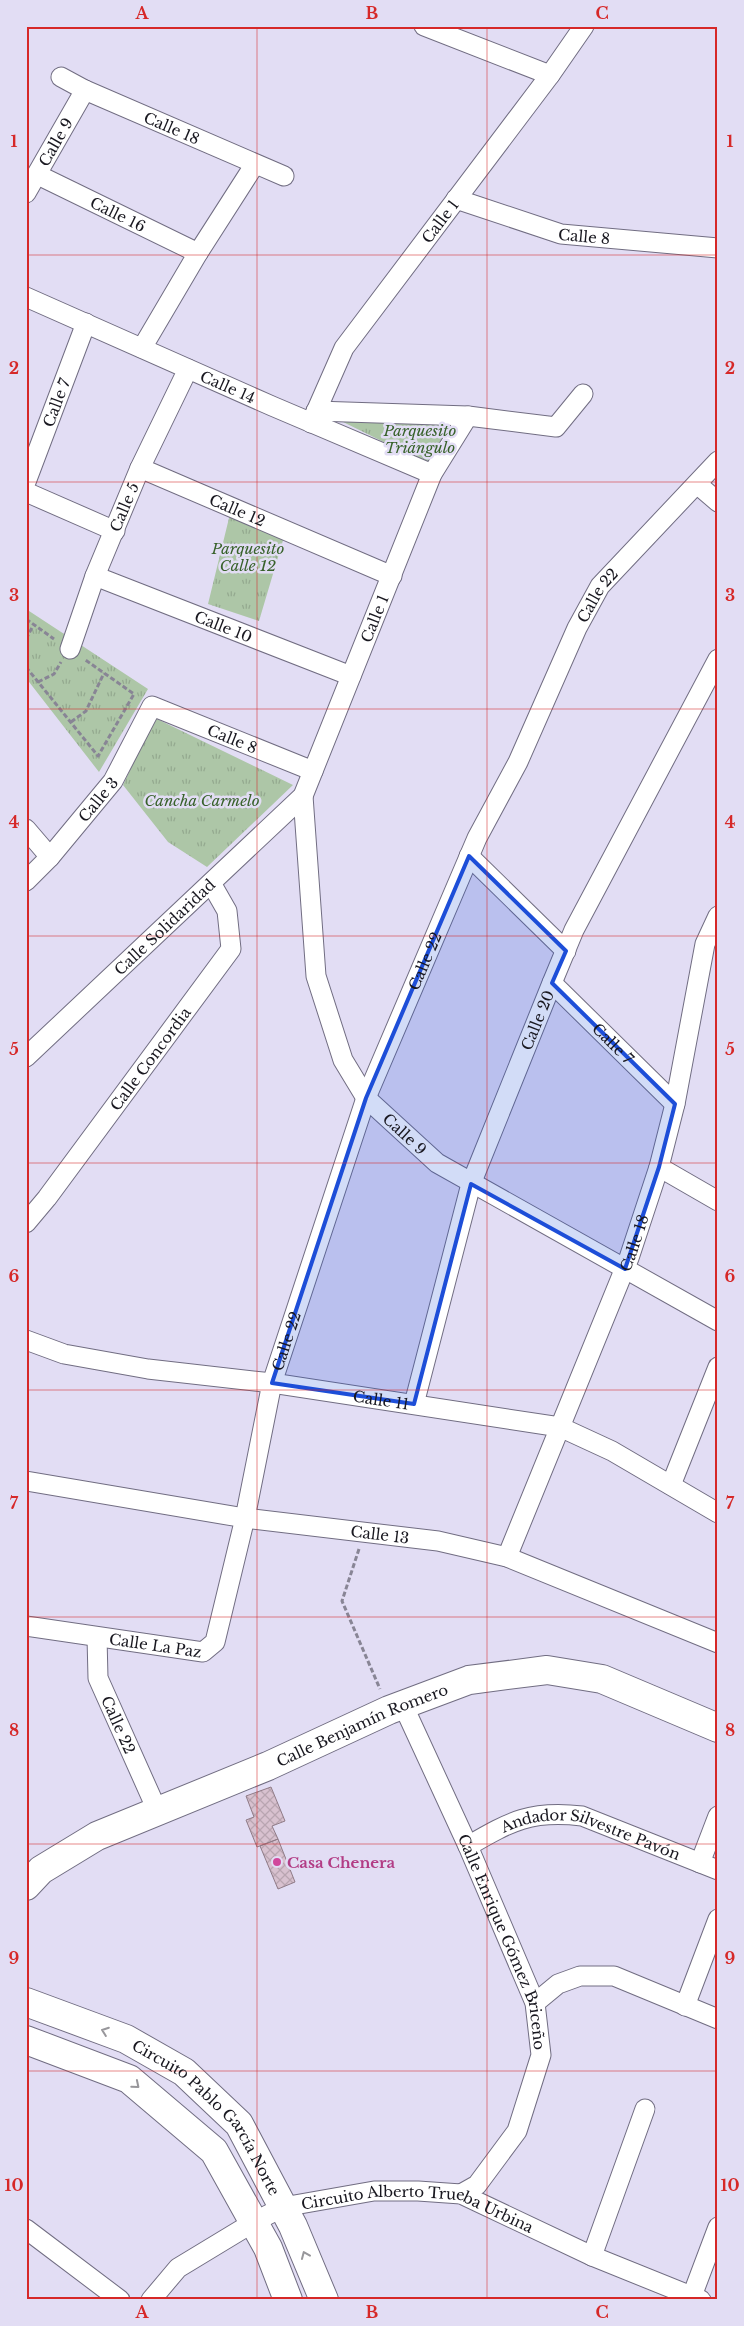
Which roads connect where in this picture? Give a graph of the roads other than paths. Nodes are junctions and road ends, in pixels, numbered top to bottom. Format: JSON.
{"nodes":[{"id":1,"x":424,"y":26,"type":"edge"},
{"id":2,"x":584,"y":26,"type":"edge"},
{"id":3,"x":550,"y":75,"type":"junction"},
{"id":4,"x":61,"y":77,"type":"dead end"},
{"id":5,"x":85,"y":90,"type":"junction"},
{"id":6,"x":255,"y":164,"type":"junction"},
{"id":7,"x":38,"y":175,"type":"junction"},
{"id":8,"x":284,"y":176,"type":"dead end"},
{"id":9,"x":26,"y":193,"type":"edge"},
{"id":10,"x":456,"y":199,"type":"junction"},
{"id":11,"x":718,"y":248,"type":"edge"},
{"id":12,"x":198,"y":253,"type":"junction"},
{"id":13,"x":26,"y":297,"type":"edge"},
{"id":14,"x":86,"y":323,"type":"junction"},
{"id":15,"x":142,"y":348,"type":"junction"},
{"id":16,"x":188,"y":369,"type":"junction"},
{"id":17,"x":583,"y":394,"type":"dead end"},
{"id":18,"x":468,"y":416,"type":"junction"},
{"id":19,"x":314,"y":417,"type":"junction"},
{"id":20,"x":718,"y":461,"type":"edge"},
{"id":21,"x":140,"y":468,"type":"junction"},
{"id":22,"x":432,"y":474,"type":"junction"},
{"id":23,"x":26,"y":482,"type":"edge"},
{"id":24,"x":698,"y":484,"type":"junction"},
{"id":25,"x":26,"y":492,"type":"edge"},
{"id":26,"x":718,"y":502,"type":"edge"},
{"id":27,"x":115,"y":531,"type":"junction"},
{"id":28,"x":95,"y":576,"type":"junction"},
{"id":29,"x":392,"y":576,"type":"junction"},
{"id":30,"x":70,"y":650,"type":"road end"},
{"id":31,"x":718,"y":658,"type":"edge"},
{"id":32,"x":351,"y":676,"type":"junction"},
{"id":33,"x":152,"y":706,"type":"joint"},
{"id":34,"x":313,"y":771,"type":"junction"},
{"id":35,"x":303,"y":796,"type":"junction"},
{"id":36,"x":26,"y":829,"type":"edge"},
{"id":37,"x":469,"y":856,"type":"junction"},
{"id":38,"x":50,"y":857,"type":"junction"},
{"id":39,"x":26,"y":880,"type":"edge"},
{"id":40,"x":211,"y":882,"type":"junction"},
{"id":41,"x":718,"y":916,"type":"edge"},
{"id":42,"x":711,"y":948,"type":"edge"},
{"id":43,"x":566,"y":951,"type":"junction"},
{"id":44,"x":552,"y":983,"type":"junction"},
{"id":45,"x":26,"y":1057,"type":"edge"},
{"id":46,"x":366,"y":1098,"type":"junction"},
{"id":47,"x":675,"y":1104,"type":"junction"},
{"id":48,"x":659,"y":1167,"type":"junction"},
{"id":49,"x":471,"y":1184,"type":"junction"},
{"id":50,"x":718,"y":1201,"type":"edge"},
{"id":51,"x":26,"y":1223,"type":"edge"},
{"id":52,"x":625,"y":1269,"type":"junction"},
{"id":53,"x":718,"y":1321,"type":"edge"},
{"id":54,"x":26,"y":1340,"type":"edge"},
{"id":55,"x":718,"y":1367,"type":"edge"},
{"id":56,"x":272,"y":1383,"type":"junction"},
{"id":57,"x":414,"y":1404,"type":"junction"},
{"id":58,"x":560,"y":1427,"type":"junction"},
{"id":59,"x":26,"y":1481,"type":"edge"},
{"id":60,"x":671,"y":1486,"type":"junction"},
{"id":61,"x":718,"y":1513,"type":"edge"},
{"id":62,"x":245,"y":1518,"type":"junction"},
{"id":63,"x":508,"y":1557,"type":"junction"},
{"id":64,"x":26,"y":1626,"type":"edge"},
{"id":65,"x":97,"y":1637,"type":"junction"},
{"id":66,"x":718,"y":1643,"type":"edge"},
{"id":67,"x":396,"y":1708,"type":"junction"},
{"id":68,"x":718,"y":1728,"type":"edge"},
{"id":69,"x":157,"y":1810,"type":"junction"},
{"id":70,"x":718,"y":1816,"type":"edge"},
{"id":71,"x":468,"y":1846,"type":"junction"},
{"id":72,"x":700,"y":1863,"type":"junction"},
{"id":73,"x":718,"y":1870,"type":"edge"},
{"id":74,"x":26,"y":1886,"type":"edge"},
{"id":75,"x":718,"y":1919,"type":"edge"},
{"id":76,"x":26,"y":2002,"type":"edge"},
{"id":77,"x":535,"y":2003,"type":"junction"},
{"id":78,"x":685,"y":2006,"type":"junction"},
{"id":79,"x":718,"y":2019,"type":"edge"},
{"id":80,"x":26,"y":2040,"type":"edge"},
{"id":81,"x":644,"y":2109,"type":"dead end"},
{"id":82,"x":461,"y":2194,"type":"junction"},
{"id":83,"x":283,"y":2207,"type":"junction"},
{"id":84,"x":254,"y":2222,"type":"junction"},
{"id":85,"x":718,"y":2227,"type":"edge"},
{"id":86,"x":26,"y":2229,"type":"edge"},
{"id":87,"x":592,"y":2256,"type":"junction"},
{"id":88,"x":696,"y":2298,"type":"edge"},
{"id":89,"x":120,"y":2300,"type":"edge"},
{"id":90,"x":151,"y":2300,"type":"edge"},
{"id":91,"x":288,"y":2300,"type":"edge"},
{"id":92,"x":324,"y":2300,"type":"edge"}],
"edges":[{"from":1,"to":3,"type":"street"},
{"from":2,"to":3,"type":"street","name":"Calle 1"},
{"from":3,"to":10,"type":"street","name":"Calle 1"},
{"from":4,"to":5,"type":"street","name":"Calle 18"},
{"from":5,"to":6,"type":"street","name":"Calle 18"},
{"from":5,"to":7,"type":"street","name":"Calle 9"},
{"from":6,"to":8,"type":"street","name":"Calle 18"},
{"from":6,"to":12,"type":"street"},
{"from":7,"to":9,"type":"street","name":"Calle 9"},
{"from":7,"to":12,"type":"street","name":"Calle 16"},
{"from":10,"to":11,"type":"street","name":"Calle 8"},
{"from":10,"to":19,"type":"street","name":"Calle 1"},
{"from":12,"to":15,"type":"street"},
{"from":13,"to":14,"type":"street","name":"Calle 14"},
{"from":14,"to":15,"type":"street","name":"Calle 14"},
{"from":14,"to":23,"type":"street","name":"Calle 7"},
{"from":15,"to":16,"type":"street","name":"Calle 14"},
{"from":16,"to":19,"type":"street","name":"Calle 14"},
{"from":16,"to":21,"type":"street","name":"Calle 5"},
{"from":17,"to":18,"type":"street","name":"Calle 14"},
{"from":18,"to":19,"type":"street","name":"Calle 14"},
{"from":18,"to":22,"type":"street","name":"Calle 1"},
{"from":19,"to":22,"type":"street","name":"Calle 14"},
{"from":20,"to":24,"type":"street","name":"Calle 22"},
{"from":21,"to":27,"type":"street","name":"Calle 5"},
{"from":21,"to":29,"type":"street","name":"Calle 12"},
{"from":22,"to":29,"type":"street","name":"Calle 1"},
{"from":24,"to":26,"type":"street"},
{"from":24,"to":37,"type":"street","name":"Calle 22"},
{"from":25,"to":27,"type":"street"},
{"from":27,"to":28,"type":"street","name":"Calle 5"},
{"from":28,"to":30,"type":"street","name":"Calle 5"},
{"from":28,"to":32,"type":"street","name":"Calle 10"},
{"from":29,"to":32,"type":"street","name":"Calle 1"},
{"from":31,"to":43,"type":"street","name":"Calle 20"},
{"from":32,"to":34,"type":"street","name":"Calle 1"},
{"from":33,"to":34,"type":"street","name":"Calle 8"},
{"from":33,"to":38,"type":"street","name":"Calle 3"},
{"from":34,"to":35,"type":"street","name":"Calle 1"},
{"from":35,"to":40,"type":"street","name":"Calle Solidaridad"},
{"from":35,"to":46,"type":"street","name":"Calle 9"},
{"from":36,"to":38,"type":"street"},
{"from":37,"to":43,"type":"street"},
{"from":37,"to":46,"type":"street","name":"Calle 22"},
{"from":38,"to":39,"type":"street","name":"Calle 3"},
{"from":40,"to":45,"type":"street","name":"Calle Solidaridad"},
{"from":40,"to":51,"type":"street","name":"Calle Concordia"},
{"from":41,"to":42,"type":"street","name":"Calle 18"},
{"from":42,"to":47,"type":"street","name":"Calle 18"},
{"from":43,"to":44,"type":"street","name":"Calle 20"},
{"from":44,"to":47,"type":"street","name":"Calle 7"},
{"from":44,"to":49,"type":"street","name":"Calle 20"},
{"from":46,"to":49,"type":"street","name":"Calle 9"},
{"from":46,"to":56,"type":"street","name":"Calle 22"},
{"from":47,"to":48,"type":"street","name":"Calle 18"},
{"from":48,"to":50,"type":"street"},
{"from":48,"to":52,"type":"street","name":"Calle 18"},
{"from":49,"to":52,"type":"street","name":"Calle 9"},
{"from":49,"to":57,"type":"street","name":"Calle 20"},
{"from":52,"to":53,"type":"street","name":"Calle 9"},
{"from":52,"to":58,"type":"street","name":"Calle 18"},
{"from":54,"to":56,"type":"street","name":"Calle 11"},
{"from":55,"to":60,"type":"street"},
{"from":56,"to":57,"type":"street","name":"Calle 11"},
{"from":56,"to":62,"type":"street","name":"Calle 22"},
{"from":57,"to":58,"type":"street","name":"Calle 11"},
{"from":58,"to":60,"type":"street","name":"Calle 11"},
{"from":58,"to":63,"type":"street","name":"Calle 18"},
{"from":59,"to":62,"type":"street","name":"Calle 13"},
{"from":60,"to":61,"type":"street","name":"Calle 11"},
{"from":62,"to":63,"type":"street","name":"Calle 13"},
{"from":62,"to":65,"type":"street","name":"Calle La Paz"},
{"from":63,"to":66,"type":"street","name":"Calle 13"},
{"from":64,"to":65,"type":"street","name":"Calle La Paz"},
{"from":65,"to":69,"type":"street","name":"Calle 22"},
{"from":67,"to":68,"type":"street","name":"Calle Benjamín Romero"},
{"from":67,"to":69,"type":"street","name":"Calle Benjamín Romero"},
{"from":67,"to":71,"type":"street","name":"Calle Enrique Gómez Briceño"},
{"from":69,"to":74,"type":"street","name":"Calle Benjamín Romero"},
{"from":70,"to":72,"type":"street"},
{"from":71,"to":72,"type":"street","name":"Andador Silvestre Pavón"},
{"from":71,"to":77,"type":"street","name":"Calle Enrique Gómez Briceño"},
{"from":72,"to":73,"type":"street","name":"Andador Silvestre Pavón"},
{"from":75,"to":78,"type":"street"},
{"from":83,"to":76,"type":"street","name":"Circuito Pablo García Norte","one_way":true},
{"from":77,"to":78,"type":"street"},
{"from":77,"to":82,"type":"street","name":"Calle Enrique Gómez Briceño"},
{"from":78,"to":79,"type":"street"},
{"from":80,"to":84,"type":"street","name":"Circuito Pablo García Norte","one_way":true},
{"from":81,"to":87,"type":"street"},
{"from":82,"to":83,"type":"street","name":"Circuito Alberto Trueba Urbina"},
{"from":82,"to":87,"type":"street","name":"Circuito Alberto Trueba Urbina"},
{"from":83,"to":84,"type":"street","name":"Circuito Alberto Trueba Urbina"},
{"from":92,"to":83,"type":"street","name":"Circuito Pablo García Norte","one_way":true},
{"from":84,"to":90,"type":"street","name":"Circuito Alberto Trueba Urbina"},
{"from":84,"to":91,"type":"street","name":"Circuito Pablo García Norte"},
{"from":85,"to":88,"type":"street"},
{"from":86,"to":89,"type":"street"},
{"from":87,"to":88,"type":"street","name":"Circuito Alberto Trueba Urbina"}]}
